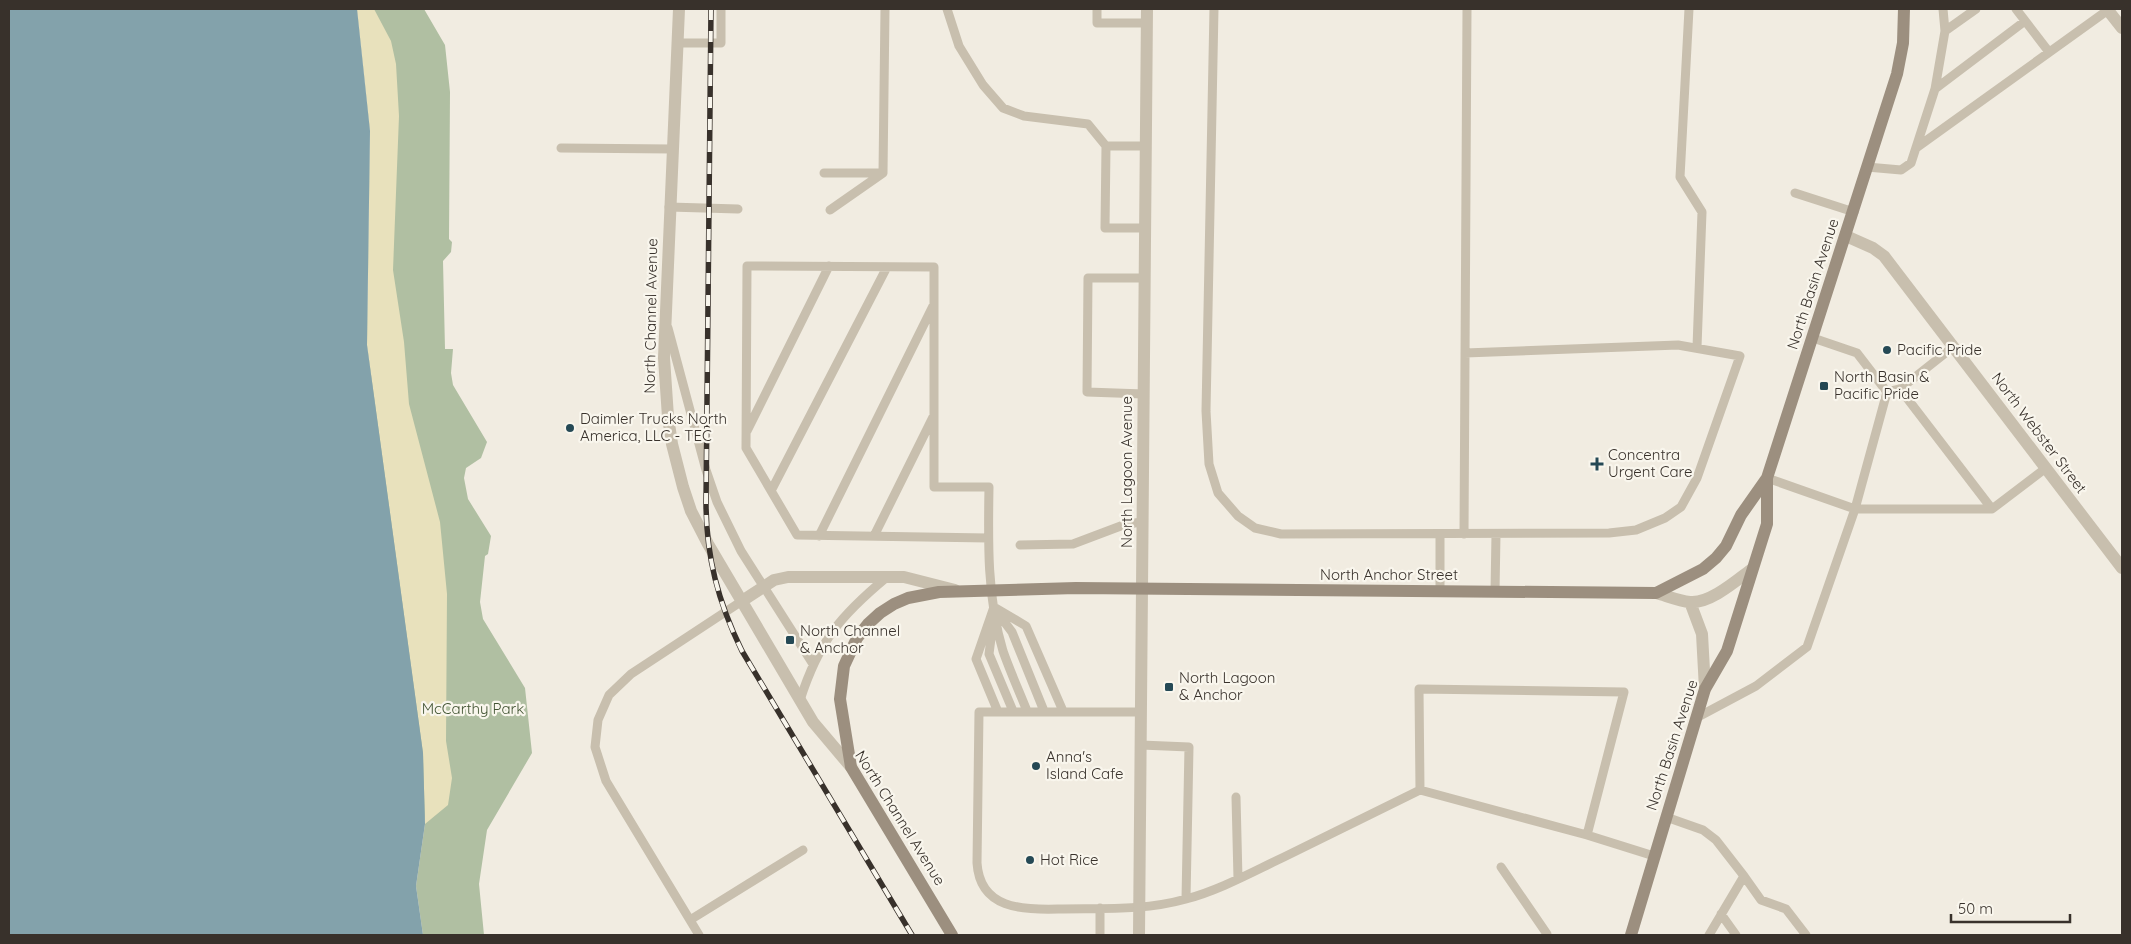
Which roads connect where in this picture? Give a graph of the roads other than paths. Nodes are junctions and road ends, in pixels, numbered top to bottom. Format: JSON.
{"nodes":[{"id":1,"x":679,"y":9,"type":"edge"},
{"id":2,"x":721,"y":9,"type":"edge"},
{"id":3,"x":885,"y":9,"type":"edge"},
{"id":4,"x":947,"y":9,"type":"edge"},
{"id":5,"x":1097,"y":9,"type":"edge"},
{"id":6,"x":1147,"y":9,"type":"edge"},
{"id":7,"x":1214,"y":9,"type":"edge"},
{"id":8,"x":1467,"y":9,"type":"edge"},
{"id":9,"x":1689,"y":9,"type":"edge"},
{"id":10,"x":1904,"y":9,"type":"edge"},
{"id":11,"x":1942,"y":9,"type":"edge"},
{"id":12,"x":1976,"y":9,"type":"edge"},
{"id":13,"x":2016,"y":9,"type":"edge"},
{"id":14,"x":2108,"y":9,"type":"edge"},
{"id":15,"x":2025,"y":21,"type":"junction"},
{"id":16,"x":1147,"y":23,"type":"junction"},
{"id":17,"x":2122,"y":28,"type":"edge"},
{"id":18,"x":1945,"y":31,"type":"junction"},
{"id":19,"x":677,"y":44,"type":"junction"},
{"id":20,"x":2049,"y":52,"type":"junction"},
{"id":21,"x":1935,"y":89,"type":"junction"},
{"id":22,"x":1106,"y":146,"type":"junction"},
{"id":23,"x":1146,"y":146,"type":"junction"},
{"id":24,"x":561,"y":148,"type":"dead end"},
{"id":25,"x":1916,"y":148,"type":"junction"},
{"id":26,"x":672,"y":149,"type":"junction"},
{"id":27,"x":1867,"y":167,"type":"junction"},
{"id":28,"x":824,"y":173,"type":"dead end"},
{"id":29,"x":883,"y":173,"type":"junction"},
{"id":30,"x":1795,"y":193,"type":"dead end"},
{"id":31,"x":669,"y":208,"type":"junction"},
{"id":32,"x":738,"y":209,"type":"dead end"},
{"id":33,"x":830,"y":210,"type":"dead end"},
{"id":34,"x":1854,"y":212,"type":"junction"},
{"id":35,"x":1145,"y":228,"type":"junction"},
{"id":36,"x":1846,"y":236,"type":"junction"},
{"id":37,"x":829,"y":266,"type":"junction"},
{"id":38,"x":886,"y":266,"type":"junction"},
{"id":39,"x":1145,"y":278,"type":"junction"},
{"id":40,"x":934,"y":304,"type":"junction"},
{"id":41,"x":665,"y":316,"type":"junction"},
{"id":42,"x":1813,"y":338,"type":"junction"},
{"id":43,"x":1696,"y":347,"type":"junction"},
{"id":44,"x":1953,"y":347,"type":"junction"},
{"id":45,"x":1465,"y":353,"type":"junction"},
{"id":46,"x":1900,"y":389,"type":"junction"},
{"id":47,"x":1887,"y":392,"type":"junction"},
{"id":48,"x":1144,"y":394,"type":"junction"},
{"id":49,"x":934,"y":415,"type":"junction"},
{"id":50,"x":746,"y":433,"type":"junction"},
{"id":51,"x":2046,"y":468,"type":"junction"},
{"id":52,"x":1767,"y":478,"type":"junction"},
{"id":53,"x":771,"y":491,"type":"junction"},
{"id":54,"x":1855,"y":509,"type":"junction"},
{"id":55,"x":1992,"y":509,"type":"junction"},
{"id":56,"x":1143,"y":522,"type":"junction"},
{"id":57,"x":1440,"y":534,"type":"junction"},
{"id":58,"x":1464,"y":534,"type":"junction"},
{"id":59,"x":1496,"y":534,"type":"junction"},
{"id":60,"x":819,"y":536,"type":"junction"},
{"id":61,"x":874,"y":536,"type":"junction"},
{"id":62,"x":988,"y":538,"type":"junction"},
{"id":63,"x":1020,"y":545,"type":"dead end"},
{"id":64,"x":2122,"y":568,"type":"edge"},
{"id":65,"x":1752,"y":569,"type":"junction"},
{"id":66,"x":887,"y":576,"type":"junction"},
{"id":67,"x":765,"y":586,"type":"junction"},
{"id":68,"x":1142,"y":589,"type":"junction"},
{"id":69,"x":991,"y":590,"type":"junction"},
{"id":70,"x":957,"y":591,"type":"junction"},
{"id":71,"x":1440,"y":592,"type":"junction"},
{"id":72,"x":1495,"y":592,"type":"junction"},
{"id":73,"x":1656,"y":593,"type":"junction"},
{"id":74,"x":742,"y":601,"type":"junction"},
{"id":75,"x":1690,"y":602,"type":"junction"},
{"id":76,"x":994,"y":607,"type":"junction"},
{"id":77,"x":812,"y":664,"type":"junction"},
{"id":78,"x":1705,"y":689,"type":"junction"},
{"id":79,"x":800,"y":700,"type":"junction"},
{"id":80,"x":1013,"y":711,"type":"junction"},
{"id":81,"x":1027,"y":711,"type":"junction"},
{"id":82,"x":1044,"y":711,"type":"junction"},
{"id":83,"x":1063,"y":711,"type":"junction"},
{"id":84,"x":998,"y":712,"type":"junction"},
{"id":85,"x":1141,"y":712,"type":"junction"},
{"id":86,"x":1696,"y":718,"type":"junction"},
{"id":87,"x":1140,"y":745,"type":"junction"},
{"id":88,"x":851,"y":767,"type":"junction"},
{"id":89,"x":1420,"y":790,"type":"junction"},
{"id":90,"x":1236,"y":797,"type":"dead end"},
{"id":91,"x":1666,"y":817,"type":"junction"},
{"id":92,"x":1587,"y":835,"type":"junction"},
{"id":93,"x":803,"y":850,"type":"dead end"},
{"id":94,"x":1654,"y":856,"type":"junction"},
{"id":95,"x":1501,"y":867,"type":"dead end"},
{"id":96,"x":1744,"y":876,"type":"junction"},
{"id":97,"x":1238,"y":879,"type":"junction"},
{"id":98,"x":1186,"y":899,"type":"junction"},
{"id":99,"x":1100,"y":908,"type":"junction"},
{"id":100,"x":1139,"y":908,"type":"junction"},
{"id":101,"x":1721,"y":914,"type":"junction"},
{"id":102,"x":690,"y":920,"type":"junction"},
{"id":103,"x":699,"y":935,"type":"edge"},
{"id":104,"x":952,"y":935,"type":"edge"},
{"id":105,"x":1100,"y":935,"type":"edge"},
{"id":106,"x":1139,"y":935,"type":"edge"},
{"id":107,"x":1548,"y":935,"type":"edge"},
{"id":108,"x":1631,"y":935,"type":"edge"},
{"id":109,"x":1709,"y":935,"type":"edge"},
{"id":110,"x":1736,"y":935,"type":"edge"},
{"id":111,"x":1806,"y":935,"type":"edge"}],
"edges":[{"from":1,"to":19,"type":"street","name":"North Channel Avenue"},
{"from":2,"to":19,"type":"lane"},
{"from":3,"to":29,"type":"lane"},
{"from":4,"to":22,"type":"lane"},
{"from":5,"to":16,"type":"lane"},
{"from":6,"to":16,"type":"street","name":"North Lagoon Avenue"},
{"from":7,"to":57,"type":"lane"},
{"from":8,"to":45,"type":"lane"},
{"from":9,"to":43,"type":"lane"},
{"from":10,"to":27,"type":"main road","name":"North Basin Avenue"},
{"from":11,"to":18,"type":"lane"},
{"from":12,"to":18,"type":"lane"},
{"from":13,"to":15,"type":"lane"},
{"from":14,"to":17,"type":"street"},
{"from":14,"to":20,"type":"lane"},
{"from":15,"to":20,"type":"lane"},
{"from":15,"to":21,"type":"lane"},
{"from":16,"to":23,"type":"street","name":"North Lagoon Avenue"},
{"from":18,"to":21,"type":"lane"},
{"from":19,"to":26,"type":"street","name":"North Channel Avenue"},
{"from":20,"to":25,"type":"lane"},
{"from":21,"to":25,"type":"lane"},
{"from":22,"to":23,"type":"lane"},
{"from":22,"to":35,"type":"lane"},
{"from":23,"to":35,"type":"street","name":"North Lagoon Avenue"},
{"from":24,"to":26,"type":"lane"},
{"from":25,"to":27,"type":"lane"},
{"from":26,"to":31,"type":"street","name":"North Channel Avenue"},
{"from":27,"to":34,"type":"main road","name":"North Basin Avenue"},
{"from":28,"to":29,"type":"lane"},
{"from":29,"to":33,"type":"lane"},
{"from":30,"to":34,"type":"lane"},
{"from":31,"to":32,"type":"lane"},
{"from":31,"to":41,"type":"street","name":"North Channel Avenue"},
{"from":34,"to":36,"type":"main road","name":"North Basin Avenue"},
{"from":35,"to":39,"type":"street","name":"North Lagoon Avenue"},
{"from":36,"to":42,"type":"main road","name":"North Basin Avenue"},
{"from":36,"to":44,"type":"street","name":"North Webster Street"},
{"from":37,"to":38,"type":"lane"},
{"from":37,"to":50,"type":"lane"},
{"from":37,"to":50,"type":"lane"},
{"from":38,"to":40,"type":"lane"},
{"from":38,"to":53,"type":"lane"},
{"from":39,"to":48,"type":"street","name":"North Lagoon Avenue"},
{"from":39,"to":48,"type":"lane"},
{"from":40,"to":49,"type":"lane"},
{"from":40,"to":60,"type":"lane"},
{"from":41,"to":67,"type":"lane"},
{"from":41,"to":74,"type":"street","name":"North Channel Avenue"},
{"from":42,"to":47,"type":"lane"},
{"from":42,"to":52,"type":"main road","name":"North Basin Avenue"},
{"from":43,"to":45,"type":"lane"},
{"from":43,"to":59,"type":"lane"},
{"from":44,"to":46,"type":"lane"},
{"from":44,"to":51,"type":"street","name":"North Webster Street"},
{"from":45,"to":58,"type":"lane"},
{"from":46,"to":47,"type":"lane"},
{"from":46,"to":55,"type":"lane"},
{"from":47,"to":54,"type":"lane"},
{"from":48,"to":56,"type":"street","name":"North Lagoon Avenue"},
{"from":49,"to":61,"type":"lane"},
{"from":49,"to":62,"type":"lane"},
{"from":50,"to":53,"type":"lane"},
{"from":51,"to":55,"type":"lane"},
{"from":51,"to":64,"type":"street","name":"North Webster Street"},
{"from":52,"to":54,"type":"lane"},
{"from":52,"to":65,"type":"main road","name":"North Basin Avenue"},
{"from":52,"to":73,"type":"main road","name":"North Anchor Street"},
{"from":53,"to":60,"type":"lane"},
{"from":54,"to":55,"type":"lane"},
{"from":54,"to":86,"type":"lane"},
{"from":56,"to":63,"type":"lane"},
{"from":56,"to":68,"type":"street","name":"North Lagoon Avenue"},
{"from":57,"to":58,"type":"lane"},
{"from":57,"to":71,"type":"lane"},
{"from":58,"to":59,"type":"lane"},
{"from":59,"to":72,"type":"lane"},
{"from":60,"to":61,"type":"lane"},
{"from":61,"to":62,"type":"lane"},
{"from":62,"to":69,"type":"lane"},
{"from":65,"to":75,"type":"street"},
{"from":65,"to":78,"type":"main road","name":"North Basin Avenue"},
{"from":66,"to":67,"type":"street","name":"North Anchor Street"},
{"from":66,"to":70,"type":"street","name":"North Anchor Street"},
{"from":66,"to":77,"type":"lane"},
{"from":67,"to":74,"type":"street","name":"North Anchor Street"},
{"from":67,"to":77,"type":"lane"},
{"from":68,"to":69,"type":"main road","name":"North Anchor Street"},
{"from":68,"to":71,"type":"main road","name":"North Anchor Street"},
{"from":68,"to":85,"type":"street","name":"North Lagoon Avenue"},
{"from":69,"to":70,"type":"main road","name":"North Anchor Street"},
{"from":69,"to":76,"type":"lane"},
{"from":70,"to":88,"type":"main road","name":"North Anchor Street"},
{"from":71,"to":72,"type":"main road","name":"North Anchor Street"},
{"from":72,"to":73,"type":"main road","name":"North Anchor Street"},
{"from":73,"to":75,"type":"street"},
{"from":74,"to":79,"type":"street","name":"North Channel Avenue"},
{"from":74,"to":102,"type":"lane"},
{"from":75,"to":78,"type":"street"},
{"from":76,"to":80,"type":"lane"},
{"from":76,"to":81,"type":"lane"},
{"from":76,"to":82,"type":"lane"},
{"from":76,"to":83,"type":"lane"},
{"from":76,"to":84,"type":"lane"},
{"from":77,"to":79,"type":"lane"},
{"from":78,"to":86,"type":"main road","name":"North Basin Avenue"},
{"from":79,"to":88,"type":"street","name":"North Channel Avenue"},
{"from":80,"to":81,"type":"lane"},
{"from":80,"to":84,"type":"lane"},
{"from":81,"to":82,"type":"lane"},
{"from":82,"to":83,"type":"lane"},
{"from":83,"to":85,"type":"lane"},
{"from":84,"to":99,"type":"lane"},
{"from":85,"to":87,"type":"street","name":"North Lagoon Avenue"},
{"from":86,"to":91,"type":"main road","name":"North Basin Avenue"},
{"from":87,"to":98,"type":"lane"},
{"from":87,"to":100,"type":"street","name":"North Lagoon Avenue"},
{"from":88,"to":104,"type":"main road","name":"North Channel Avenue"},
{"from":89,"to":92,"type":"lane"},
{"from":89,"to":92,"type":"lane"},
{"from":89,"to":97,"type":"lane"},
{"from":90,"to":97,"type":"lane"},
{"from":91,"to":94,"type":"main road","name":"North Basin Avenue"},
{"from":91,"to":96,"type":"lane"},
{"from":92,"to":94,"type":"lane"},
{"from":93,"to":102,"type":"lane"},
{"from":94,"to":108,"type":"main road","name":"North Basin Avenue"},
{"from":95,"to":107,"type":"lane"},
{"from":96,"to":101,"type":"lane"},
{"from":96,"to":111,"type":"lane"},
{"from":97,"to":98,"type":"lane"},
{"from":98,"to":100,"type":"lane"},
{"from":99,"to":100,"type":"lane"},
{"from":99,"to":105,"type":"lane"},
{"from":100,"to":106,"type":"street","name":"North Lagoon Avenue"},
{"from":101,"to":109,"type":"lane"},
{"from":101,"to":110,"type":"lane"},
{"from":102,"to":103,"type":"lane"}]}
